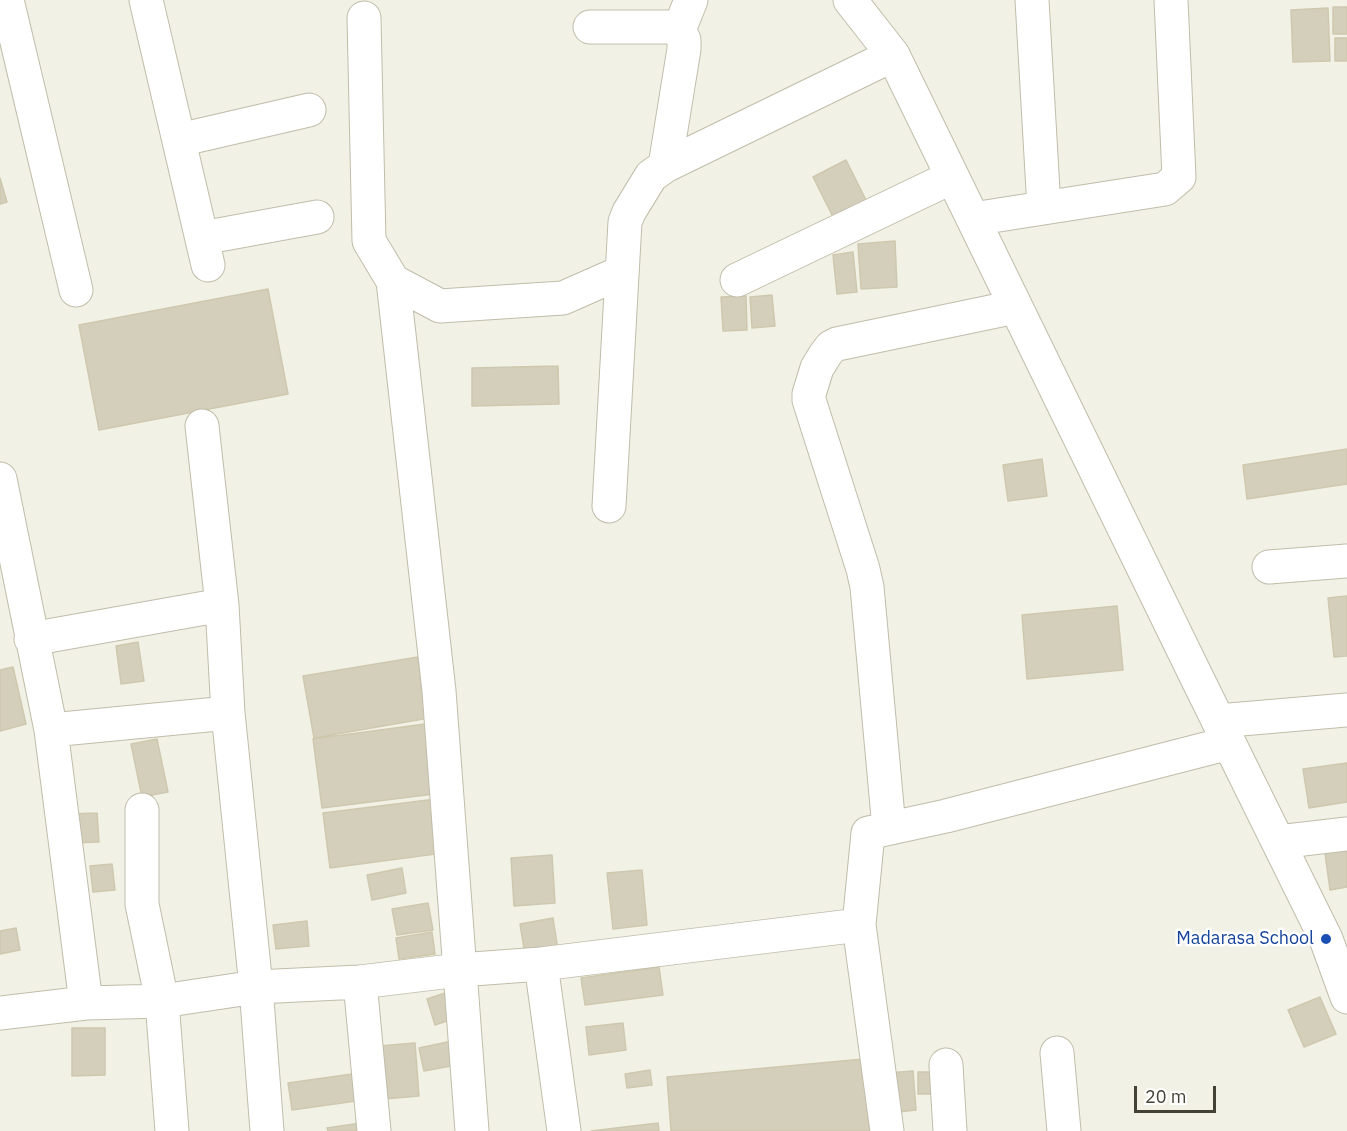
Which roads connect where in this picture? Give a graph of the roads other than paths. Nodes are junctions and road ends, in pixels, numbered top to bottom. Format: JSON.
{"nodes":[{"id":1,"x":7,"y":0,"type":"edge"},
{"id":2,"x":146,"y":0,"type":"edge"},
{"id":3,"x":691,"y":0,"type":"edge"},
{"id":4,"x":850,"y":0,"type":"edge"},
{"id":5,"x":1032,"y":0,"type":"edge"},
{"id":6,"x":1171,"y":0,"type":"edge"},
{"id":7,"x":364,"y":18,"type":"dead end"},
{"id":8,"x":590,"y":27,"type":"dead end"},
{"id":9,"x":679,"y":30,"type":"junction"},
{"id":10,"x":893,"y":55,"type":"junction"},
{"id":11,"x":309,"y":110,"type":"dead end"},
{"id":12,"x":179,"y":140,"type":"junction"},
{"id":13,"x":665,"y":166,"type":"junction"},
{"id":14,"x":952,"y":177,"type":"junction"},
{"id":15,"x":1044,"y":208,"type":"junction"},
{"id":16,"x":317,"y":217,"type":"dead end"},
{"id":17,"x":973,"y":219,"type":"junction"},
{"id":18,"x":622,"y":272,"type":"junction"},
{"id":19,"x":737,"y":280,"type":"dead end"},
{"id":20,"x":393,"y":281,"type":"junction"},
{"id":21,"x":75,"y":290,"type":"dead end"},
{"id":22,"x":1016,"y":307,"type":"junction"},
{"id":23,"x":202,"y":426,"type":"dead end"},
{"id":24,"x":0,"y":479,"type":"edge"},
{"id":25,"x":609,"y":506,"type":"dead end"},
{"id":26,"x":1347,"y":561,"type":"edge"},
{"id":27,"x":1269,"y":567,"type":"dead end"},
{"id":28,"x":222,"y":605,"type":"junction"},
{"id":29,"x":31,"y":639,"type":"junction"},
{"id":30,"x":1347,"y":710,"type":"edge"},
{"id":31,"x":228,"y":713,"type":"junction"},
{"id":32,"x":51,"y":730,"type":"junction"},
{"id":33,"x":1223,"y":732,"type":"junction"},
{"id":34,"x":142,"y":810,"type":"dead end"},
{"id":35,"x":889,"y":828,"type":"junction"},
{"id":36,"x":1347,"y":834,"type":"edge"},
{"id":37,"x":1278,"y":842,"type":"junction"},
{"id":38,"x":859,"y":925,"type":"junction"},
{"id":39,"x":541,"y":964,"type":"junction"},
{"id":40,"x":459,"y":970,"type":"junction"},
{"id":41,"x":360,"y":982,"type":"junction"},
{"id":42,"x":256,"y":987,"type":"junction"},
{"id":43,"x":1347,"y":997,"type":"edge"},
{"id":44,"x":162,"y":1001,"type":"junction"},
{"id":45,"x":86,"y":1003,"type":"junction"},
{"id":46,"x":0,"y":1013,"type":"edge"},
{"id":47,"x":1057,"y":1053,"type":"dead end"},
{"id":48,"x":946,"y":1065,"type":"dead end"},
{"id":49,"x":172,"y":1131,"type":"edge"},
{"id":50,"x":267,"y":1131,"type":"edge"},
{"id":51,"x":374,"y":1131,"type":"edge"},
{"id":52,"x":471,"y":1131,"type":"edge"},
{"id":53,"x":564,"y":1131,"type":"edge"},
{"id":54,"x":886,"y":1131,"type":"edge"},
{"id":55,"x":950,"y":1131,"type":"edge"},
{"id":56,"x":1064,"y":1131,"type":"edge"}],
"edges":[{"from":1,"to":21,"type":"street"},
{"from":2,"to":12,"type":"street"},
{"from":3,"to":9,"type":"street"},
{"from":4,"to":10,"type":"street"},
{"from":5,"to":15,"type":"street"},
{"from":6,"to":15,"type":"street"},
{"from":7,"to":20,"type":"street"},
{"from":8,"to":9,"type":"street"},
{"from":9,"to":13,"type":"street"},
{"from":10,"to":13,"type":"street"},
{"from":10,"to":14,"type":"street"},
{"from":11,"to":12,"type":"street"},
{"from":12,"to":16,"type":"street"},
{"from":13,"to":18,"type":"street"},
{"from":14,"to":17,"type":"street"},
{"from":14,"to":19,"type":"street"},
{"from":15,"to":17,"type":"street"},
{"from":17,"to":22,"type":"street"},
{"from":18,"to":20,"type":"street"},
{"from":18,"to":25,"type":"street"},
{"from":20,"to":40,"type":"street"},
{"from":22,"to":33,"type":"street"},
{"from":22,"to":35,"type":"street"},
{"from":23,"to":28,"type":"street"},
{"from":24,"to":29,"type":"street"},
{"from":26,"to":27,"type":"street"},
{"from":28,"to":29,"type":"street"},
{"from":28,"to":31,"type":"street"},
{"from":29,"to":32,"type":"street"},
{"from":30,"to":33,"type":"street"},
{"from":31,"to":32,"type":"street"},
{"from":31,"to":42,"type":"street"},
{"from":32,"to":45,"type":"street"},
{"from":33,"to":35,"type":"street"},
{"from":33,"to":37,"type":"street"},
{"from":34,"to":44,"type":"street"},
{"from":35,"to":38,"type":"street"},
{"from":36,"to":37,"type":"street"},
{"from":37,"to":43,"type":"street"},
{"from":38,"to":39,"type":"street"},
{"from":38,"to":54,"type":"street"},
{"from":39,"to":40,"type":"street"},
{"from":39,"to":53,"type":"street"},
{"from":40,"to":41,"type":"street"},
{"from":40,"to":52,"type":"street"},
{"from":41,"to":42,"type":"street"},
{"from":41,"to":51,"type":"street"},
{"from":42,"to":44,"type":"street"},
{"from":42,"to":50,"type":"street"},
{"from":44,"to":45,"type":"street"},
{"from":44,"to":49,"type":"street"},
{"from":45,"to":46,"type":"street"},
{"from":47,"to":56,"type":"street"},
{"from":48,"to":55,"type":"street"}]}
